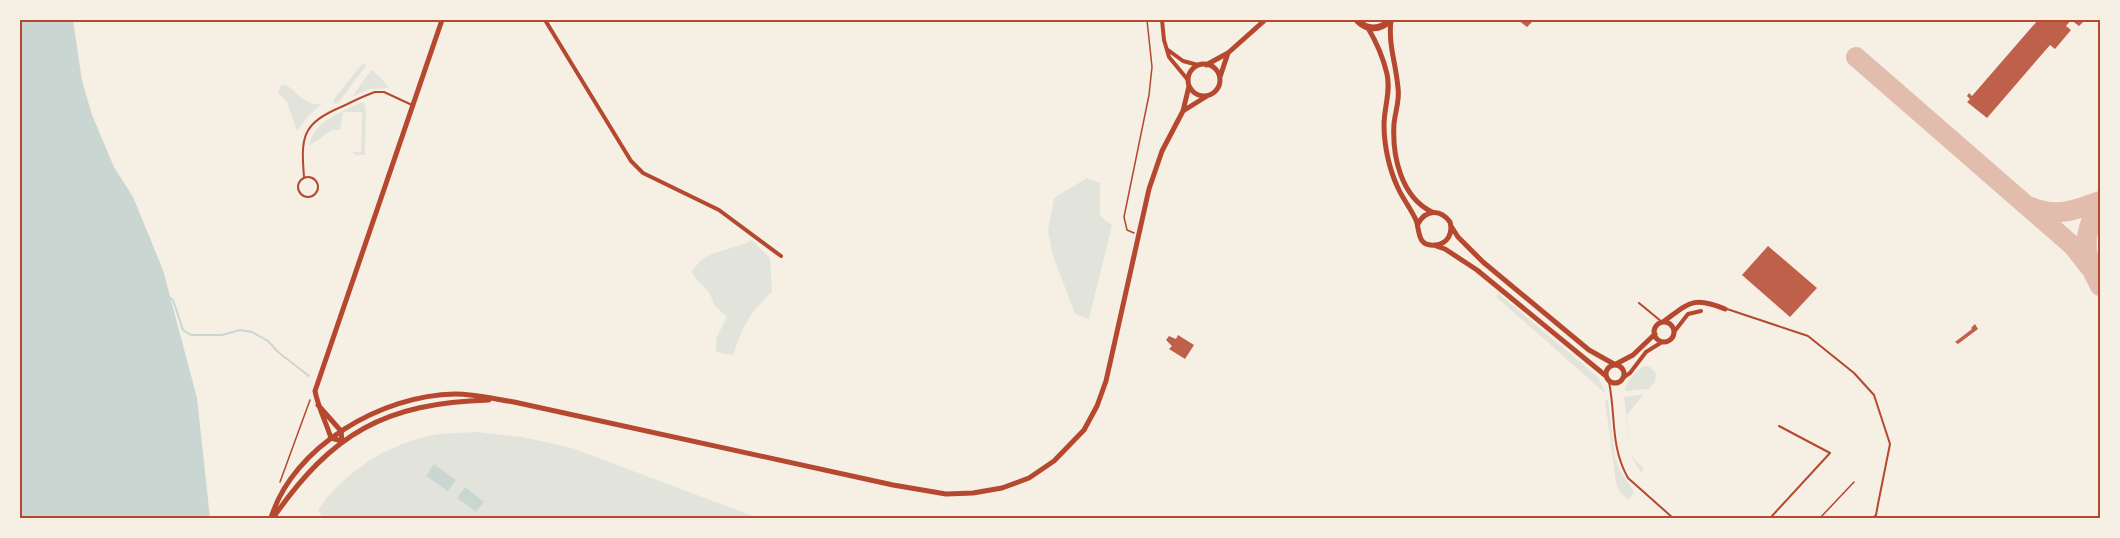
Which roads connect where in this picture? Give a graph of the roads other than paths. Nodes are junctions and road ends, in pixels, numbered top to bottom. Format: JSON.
{"nodes":[{"id":1,"x":442,"y":20,"type":"edge"},
{"id":2,"x":545,"y":20,"type":"edge"},
{"id":3,"x":1162,"y":20,"type":"edge"},
{"id":4,"x":1265,"y":20,"type":"edge"},
{"id":5,"x":1356,"y":20,"type":"edge"},
{"id":6,"x":1391,"y":20,"type":"edge"},
{"id":7,"x":1368,"y":28,"type":"junction"},
{"id":8,"x":1168,"y":50,"type":"junction"},
{"id":9,"x":1228,"y":53,"type":"junction"},
{"id":10,"x":1198,"y":65,"type":"junction"},
{"id":11,"x":1206,"y":65,"type":"junction"},
{"id":12,"x":1219,"y":77,"type":"junction"},
{"id":13,"x":1189,"y":83,"type":"junction"},
{"id":14,"x":1207,"y":96,"type":"junction"},
{"id":15,"x":412,"y":105,"type":"junction"},
{"id":16,"x":1183,"y":111,"type":"junction"},
{"id":17,"x":304,"y":177,"type":"junction"},
{"id":18,"x":1432,"y":212,"type":"junction"},
{"id":19,"x":1418,"y":224,"type":"junction"},
{"id":20,"x":1451,"y":226,"type":"junction"},
{"id":21,"x":1434,"y":246,"type":"junction"},
{"id":22,"x":781,"y":256,"type":"dead end"},
{"id":23,"x":1639,"y":303,"type":"dead end"},
{"id":24,"x":1725,"y":309,"type":"joint"},
{"id":25,"x":1701,"y":311,"type":"dead end"},
{"id":26,"x":1662,"y":322,"type":"junction"},
{"id":27,"x":1674,"y":332,"type":"junction"},
{"id":28,"x":1655,"y":334,"type":"junction"},
{"id":29,"x":1662,"y":342,"type":"junction"},
{"id":30,"x":1615,"y":364,"type":"junction"},
{"id":31,"x":1624,"y":377,"type":"junction"},
{"id":32,"x":1608,"y":379,"type":"junction"},
{"id":33,"x":499,"y":400,"type":"junction"},
{"id":34,"x":318,"y":405,"type":"junction"},
{"id":35,"x":1779,"y":426,"type":"dead end"},
{"id":36,"x":340,"y":431,"type":"junction"},
{"id":37,"x":332,"y":438,"type":"junction"},
{"id":38,"x":342,"y":441,"type":"junction"},
{"id":39,"x":1772,"y":516,"type":"dead end"},
{"id":40,"x":272,"y":519,"type":"edge"},
{"id":41,"x":1673,"y":519,"type":"edge"},
{"id":42,"x":1872,"y":519,"type":"edge"}],
"edges":[{"from":1,"to":15,"type":"main road"},
{"from":2,"to":22,"type":"street"},
{"from":3,"to":8,"type":"street"},
{"from":4,"to":9,"type":"main road"},
{"from":5,"to":7,"type":"highway"},
{"from":6,"to":7,"type":"highway"},
{"from":6,"to":18,"type":"main road"},
{"from":7,"to":19,"type":"main road"},
{"from":8,"to":10,"type":"street"},
{"from":8,"to":13,"type":"street"},
{"from":9,"to":11,"type":"main road"},
{"from":9,"to":12,"type":"main road"},
{"from":10,"to":11,"type":"main road"},
{"from":10,"to":13,"type":"main road"},
{"from":11,"to":12,"type":"main road"},
{"from":12,"to":14,"type":"main road"},
{"from":13,"to":14,"type":"main road"},
{"from":13,"to":16,"type":"main road"},
{"from":14,"to":16,"type":"main road"},
{"from":15,"to":17,"type":"lane"},
{"from":15,"to":34,"type":"main road"},
{"from":16,"to":33,"type":"main road"},
{"from":17,"to":17,"type":"lane"},
{"from":18,"to":19,"type":"main road"},
{"from":18,"to":20,"type":"main road"},
{"from":19,"to":21,"type":"main road"},
{"from":20,"to":21,"type":"main road"},
{"from":20,"to":30,"type":"main road"},
{"from":21,"to":32,"type":"main road"},
{"from":23,"to":26,"type":"lane"},
{"from":24,"to":26,"type":"main road"},
{"from":24,"to":42,"type":"lane"},
{"from":25,"to":27,"type":"street"},
{"from":26,"to":27,"type":"main road"},
{"from":26,"to":28,"type":"main road"},
{"from":27,"to":29,"type":"main road"},
{"from":28,"to":29,"type":"main road"},
{"from":28,"to":30,"type":"main road"},
{"from":29,"to":31,"type":"street"},
{"from":30,"to":31,"type":"main road"},
{"from":30,"to":32,"type":"main road"},
{"from":31,"to":32,"type":"main road"},
{"from":32,"to":41,"type":"lane"},
{"from":33,"to":36,"type":"main road"},
{"from":33,"to":38,"type":"main road"},
{"from":34,"to":36,"type":"main road"},
{"from":34,"to":37,"type":"main road"},
{"from":35,"to":39,"type":"lane"},
{"from":36,"to":37,"type":"main road"},
{"from":36,"to":38,"type":"main road"},
{"from":37,"to":38,"type":"main road"},
{"from":37,"to":40,"type":"main road"},
{"from":38,"to":40,"type":"main road"}]}
